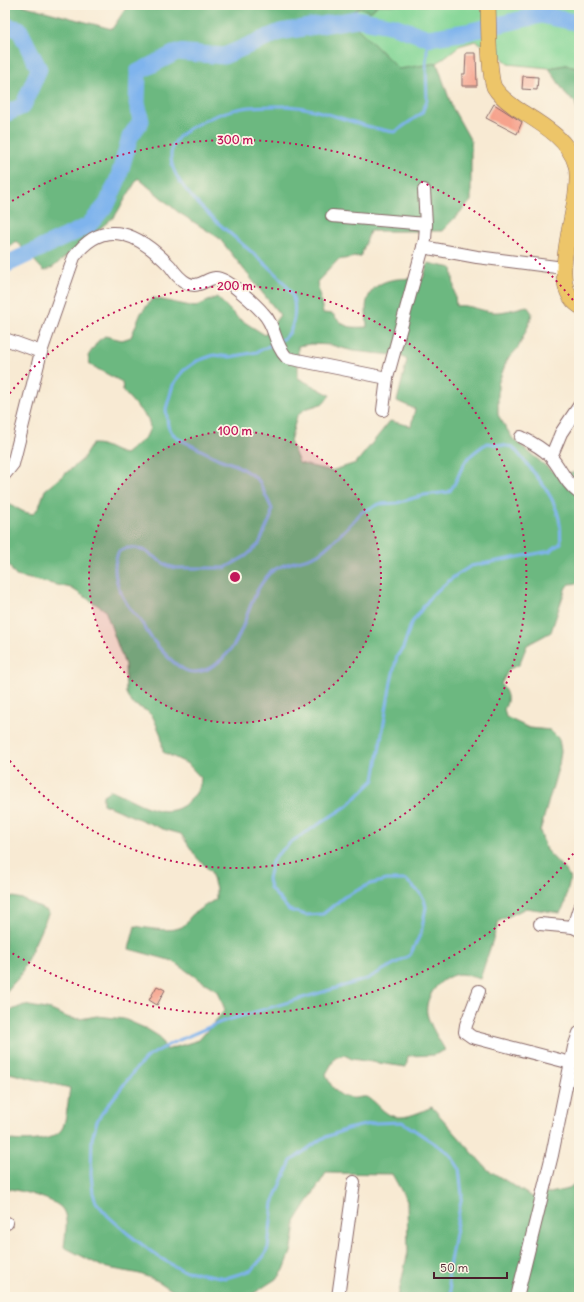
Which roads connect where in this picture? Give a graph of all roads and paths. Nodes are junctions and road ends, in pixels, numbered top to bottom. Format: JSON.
{"nodes":[{"id":1,"x":488,"y":6,"type":"edge"},
{"id":2,"x":424,"y":190,"type":"dead end"},
{"id":3,"x":578,"y":191,"type":"edge"},
{"id":4,"x":332,"y":216,"type":"dead end"},
{"id":5,"x":426,"y":224,"type":"junction"},
{"id":6,"x":423,"y":247,"type":"junction"},
{"id":7,"x":564,"y":268,"type":"junction"},
{"id":8,"x":579,"y":306,"type":"edge"},
{"id":9,"x":5,"y":339,"type":"edge"},
{"id":10,"x":41,"y":352,"type":"junction"},
{"id":11,"x":387,"y":378,"type":"junction"},
{"id":12,"x":579,"y":406,"type":"edge"},
{"id":13,"x":383,"y":410,"type":"dead end"},
{"id":14,"x":521,"y":437,"type":"dead end"},
{"id":15,"x":550,"y":457,"type":"junction"},
{"id":16,"x":9,"y":462,"type":"edge"},
{"id":17,"x":5,"y":474,"type":"edge"},
{"id":18,"x":579,"y":493,"type":"edge"},
{"id":19,"x":579,"y":908,"type":"edge"},
{"id":20,"x":540,"y":924,"type":"dead end"},
{"id":21,"x":576,"y":929,"type":"edge"},
{"id":22,"x":479,"y":991,"type":"dead end"},
{"id":23,"x":579,"y":1033,"type":"edge"},
{"id":24,"x":571,"y":1063,"type":"junction"},
{"id":25,"x":354,"y":1182,"type":"dead end"},
{"id":26,"x":338,"y":1297,"type":"edge"},
{"id":27,"x":517,"y":1297,"type":"edge"}],
"edges":[{"from":1,"to":3,"type":"main road"},
{"from":2,"to":5,"type":"street"},
{"from":3,"to":7,"type":"main road"},
{"from":4,"to":5,"type":"street"},
{"from":5,"to":6,"type":"street"},
{"from":6,"to":7,"type":"street"},
{"from":6,"to":11,"type":"street"},
{"from":7,"to":8,"type":"main road"},
{"from":9,"to":10,"type":"street"},
{"from":10,"to":11,"type":"street"},
{"from":10,"to":16,"type":"street"},
{"from":11,"to":13,"type":"street"},
{"from":12,"to":15,"type":"street"},
{"from":14,"to":15,"type":"street"},
{"from":15,"to":18,"type":"street"},
{"from":16,"to":17,"type":"street"},
{"from":19,"to":21,"type":"street"},
{"from":20,"to":21,"type":"street"},
{"from":22,"to":24,"type":"street"},
{"from":23,"to":24,"type":"street"},
{"from":24,"to":27,"type":"street"},
{"from":25,"to":26,"type":"street"}]}
